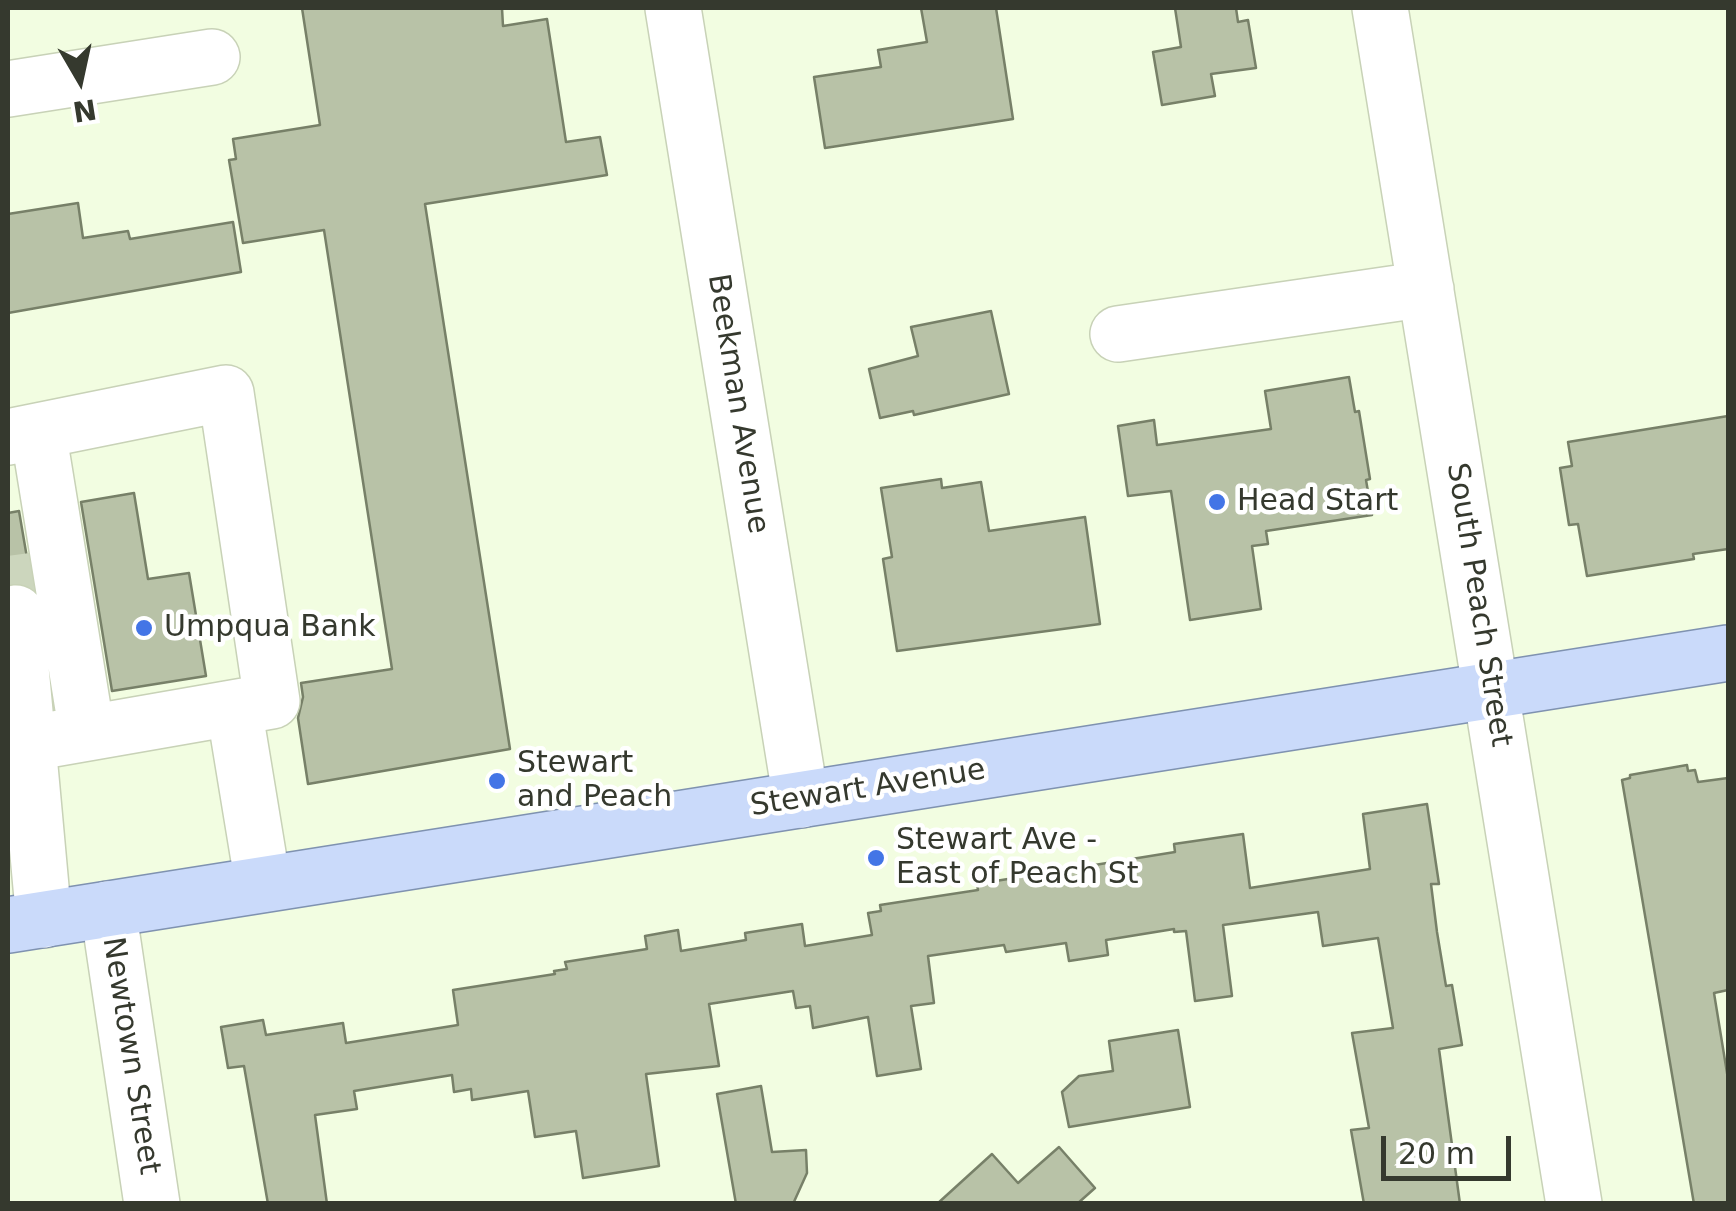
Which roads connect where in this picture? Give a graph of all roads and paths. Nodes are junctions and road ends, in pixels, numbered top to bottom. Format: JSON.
{"nodes":[{"id":1,"x":673,"y":8,"type":"edge"},
{"id":2,"x":1380,"y":8,"type":"edge"},
{"id":3,"x":212,"y":57,"type":"dead end"},
{"id":4,"x":8,"y":89,"type":"edge"},
{"id":5,"x":1426,"y":289,"type":"junction"},
{"id":6,"x":1118,"y":334,"type":"dead end"},
{"id":7,"x":22,"y":434,"type":"edge"},
{"id":8,"x":16,"y":613,"type":"dead end"},
{"id":9,"x":1728,"y":653,"type":"edge"},
{"id":10,"x":1492,"y":691,"type":"junction"},
{"id":11,"x":234,"y":708,"type":"junction"},
{"id":12,"x":87,"y":734,"type":"junction"},
{"id":13,"x":17,"y":745,"type":"edge"},
{"id":14,"x":801,"y":800,"type":"junction"},
{"id":15,"x":22,"y":842,"type":"edge"},
{"id":16,"x":263,"y":884,"type":"junction"},
{"id":17,"x":108,"y":909,"type":"junction"},
{"id":18,"x":26,"y":922,"type":"edge"},
{"id":19,"x":152,"y":1204,"type":"edge"},
{"id":20,"x":1574,"y":1204,"type":"edge"}],
"edges":[{"from":1,"to":14,"type":"street","name":"Beekman Avenue"},
{"from":2,"to":5,"type":"street","name":"South Peach Street"},
{"from":3,"to":4,"type":"street"},
{"from":5,"to":6,"type":"street"},
{"from":5,"to":10,"type":"street","name":"South Peach Street"},
{"from":7,"to":11,"type":"street"},
{"from":7,"to":12,"type":"street"},
{"from":8,"to":13,"type":"street"},
{"from":9,"to":10,"type":"main road","name":"Stewart Avenue"},
{"from":10,"to":14,"type":"main road","name":"Stewart Avenue"},
{"from":10,"to":20,"type":"street","name":"South Peach Street"},
{"from":11,"to":12,"type":"street"},
{"from":11,"to":16,"type":"street"},
{"from":12,"to":13,"type":"street"},
{"from":13,"to":15,"type":"street"},
{"from":14,"to":16,"type":"main road","name":"Stewart Avenue"},
{"from":15,"to":18,"type":"street"},
{"from":16,"to":17,"type":"main road","name":"Stewart Avenue"},
{"from":17,"to":18,"type":"main road","name":"Stewart Avenue"},
{"from":17,"to":19,"type":"street","name":"Newtown Street"}]}
